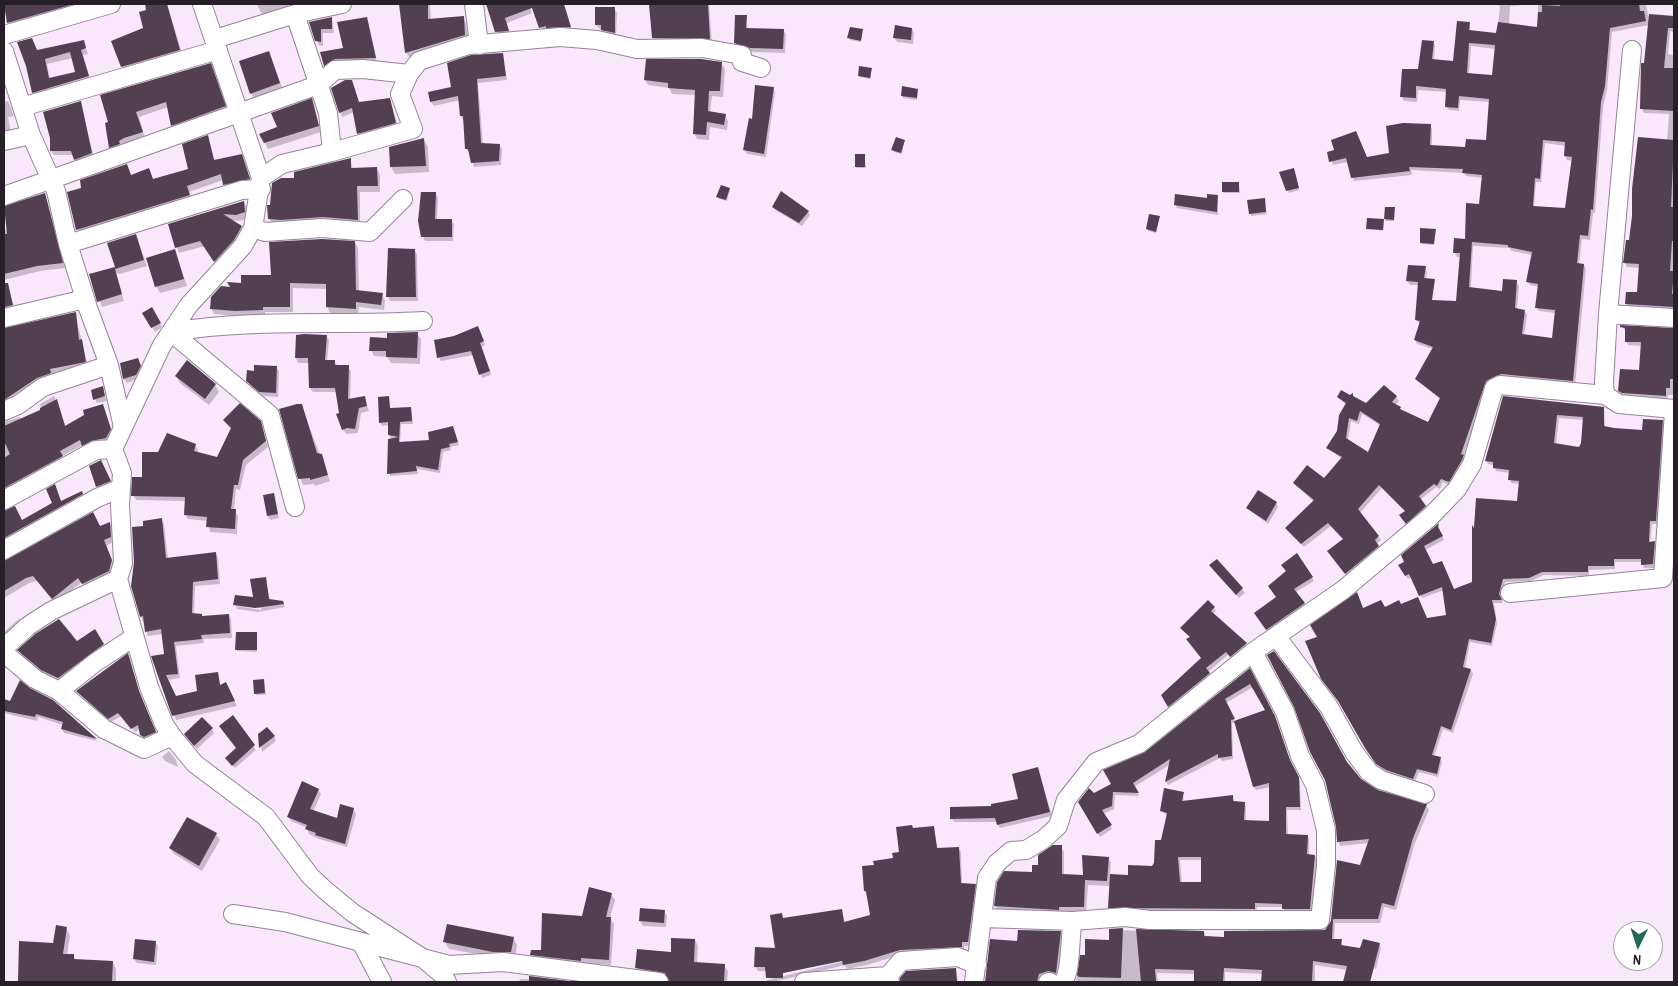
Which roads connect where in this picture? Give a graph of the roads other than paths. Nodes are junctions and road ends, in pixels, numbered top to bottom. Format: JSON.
{"nodes":[{"id":1,"x":111,"y":4,"type":"edge"},
{"id":2,"x":202,"y":4,"type":"edge"},
{"id":3,"x":342,"y":4,"type":"edge"},
{"id":4,"x":474,"y":4,"type":"edge"},
{"id":5,"x":295,"y":14,"type":"junction"},
{"id":6,"x":4,"y":35,"type":"edge"},
{"id":7,"x":216,"y":45,"type":"junction"},
{"id":8,"x":479,"y":45,"type":"junction"},
{"id":9,"x":1632,"y":50,"type":"dead end"},
{"id":10,"x":5,"y":57,"type":"edge"},
{"id":11,"x":762,"y":68,"type":"dead end"},
{"id":12,"x":409,"y":74,"type":"junction"},
{"id":13,"x":318,"y":85,"type":"junction"},
{"id":14,"x":22,"y":107,"type":"junction"},
{"id":15,"x":240,"y":114,"type":"junction"},
{"id":16,"x":32,"y":135,"type":"junction"},
{"id":17,"x":4,"y":141,"type":"edge"},
{"id":18,"x":332,"y":152,"type":"junction"},
{"id":19,"x":51,"y":177,"type":"junction"},
{"id":20,"x":261,"y":184,"type":"junction"},
{"id":21,"x":4,"y":196,"type":"edge"},
{"id":22,"x":403,"y":199,"type":"dead end"},
{"id":23,"x":253,"y":228,"type":"junction"},
{"id":24,"x":68,"y":244,"type":"junction"},
{"id":25,"x":85,"y":299,"type":"junction"},
{"id":26,"x":1608,"y":314,"type":"junction"},
{"id":27,"x":4,"y":318,"type":"edge"},
{"id":28,"x":1674,"y":318,"type":"edge"},
{"id":29,"x":423,"y":321,"type":"dead end"},
{"id":30,"x":171,"y":332,"type":"junction"},
{"id":31,"x":109,"y":365,"type":"junction"},
{"id":32,"x":1605,"y":395,"type":"junction"},
{"id":33,"x":1674,"y":410,"type":"edge"},
{"id":34,"x":4,"y":411,"type":"edge"},
{"id":35,"x":123,"y":427,"type":"junction"},
{"id":36,"x":113,"y":449,"type":"junction"},
{"id":37,"x":121,"y":488,"type":"junction"},
{"id":38,"x":4,"y":500,"type":"edge"},
{"id":39,"x":295,"y":507,"type":"dead end"},
{"id":40,"x":4,"y":550,"type":"edge"},
{"id":41,"x":1669,"y":577,"type":"edge"},
{"id":42,"x":118,"y":579,"type":"junction"},
{"id":43,"x":1510,"y":593,"type":"dead end"},
{"id":44,"x":1276,"y":636,"type":"junction"},
{"id":45,"x":134,"y":637,"type":"junction"},
{"id":46,"x":4,"y":648,"type":"edge"},
{"id":47,"x":1253,"y":652,"type":"junction"},
{"id":48,"x":4,"y":653,"type":"edge"},
{"id":49,"x":59,"y":691,"type":"junction"},
{"id":50,"x":172,"y":736,"type":"junction"},
{"id":51,"x":1426,"y":794,"type":"dead end"},
{"id":52,"x":233,"y":914,"type":"dead end"},
{"id":53,"x":983,"y":918,"type":"junction"},
{"id":54,"x":1073,"y":921,"type":"junction"},
{"id":55,"x":361,"y":942,"type":"junction"},
{"id":56,"x":424,"y":959,"type":"junction"},
{"id":57,"x":976,"y":974,"type":"edge"},
{"id":58,"x":889,"y":979,"type":"edge"},
{"id":59,"x":382,"y":982,"type":"edge"},
{"id":60,"x":447,"y":982,"type":"edge"},
{"id":61,"x":660,"y":982,"type":"edge"},
{"id":62,"x":804,"y":982,"type":"edge"},
{"id":63,"x":1063,"y":982,"type":"edge"}],
"edges":[{"from":1,"to":6,"type":"street"},
{"from":2,"to":7,"type":"street"},
{"from":3,"to":5,"type":"street"},
{"from":4,"to":8,"type":"street"},
{"from":5,"to":7,"type":"street"},
{"from":5,"to":13,"type":"street"},
{"from":7,"to":14,"type":"street"},
{"from":7,"to":15,"type":"street"},
{"from":8,"to":11,"type":"street"},
{"from":8,"to":12,"type":"street"},
{"from":9,"to":26,"type":"street"},
{"from":10,"to":14,"type":"street"},
{"from":12,"to":13,"type":"street"},
{"from":12,"to":18,"type":"street"},
{"from":13,"to":15,"type":"street"},
{"from":13,"to":18,"type":"street"},
{"from":14,"to":16,"type":"street"},
{"from":15,"to":19,"type":"street"},
{"from":15,"to":20,"type":"street"},
{"from":16,"to":17,"type":"street"},
{"from":16,"to":19,"type":"street"},
{"from":18,"to":20,"type":"street"},
{"from":19,"to":21,"type":"street"},
{"from":19,"to":24,"type":"street"},
{"from":20,"to":23,"type":"street"},
{"from":20,"to":24,"type":"street"},
{"from":22,"to":23,"type":"street"},
{"from":23,"to":30,"type":"street"},
{"from":24,"to":25,"type":"street"},
{"from":25,"to":27,"type":"street"},
{"from":25,"to":31,"type":"street"},
{"from":26,"to":28,"type":"street"},
{"from":26,"to":32,"type":"street"},
{"from":29,"to":30,"type":"street"},
{"from":30,"to":35,"type":"street"},
{"from":30,"to":39,"type":"street"},
{"from":31,"to":34,"type":"street"},
{"from":31,"to":35,"type":"street"},
{"from":32,"to":33,"type":"street"},
{"from":32,"to":44,"type":"street"},
{"from":33,"to":41,"type":"street"},
{"from":35,"to":36,"type":"street"},
{"from":36,"to":37,"type":"street"},
{"from":36,"to":38,"type":"street"},
{"from":37,"to":40,"type":"street"},
{"from":37,"to":42,"type":"street"},
{"from":41,"to":43,"type":"street"},
{"from":42,"to":45,"type":"street"},
{"from":42,"to":46,"type":"street"},
{"from":44,"to":47,"type":"street"},
{"from":44,"to":51,"type":"street"},
{"from":45,"to":49,"type":"street"},
{"from":45,"to":50,"type":"street"},
{"from":47,"to":53,"type":"street"},
{"from":47,"to":54,"type":"street"},
{"from":48,"to":49,"type":"street"},
{"from":49,"to":50,"type":"street"},
{"from":50,"to":56,"type":"street"},
{"from":52,"to":55,"type":"street"},
{"from":53,"to":54,"type":"street"},
{"from":53,"to":57,"type":"street"},
{"from":54,"to":63,"type":"street"},
{"from":55,"to":56,"type":"street"},
{"from":55,"to":59,"type":"street"},
{"from":56,"to":60,"type":"street"},
{"from":56,"to":61,"type":"street"},
{"from":57,"to":58,"type":"street"},
{"from":58,"to":62,"type":"street"}]}
